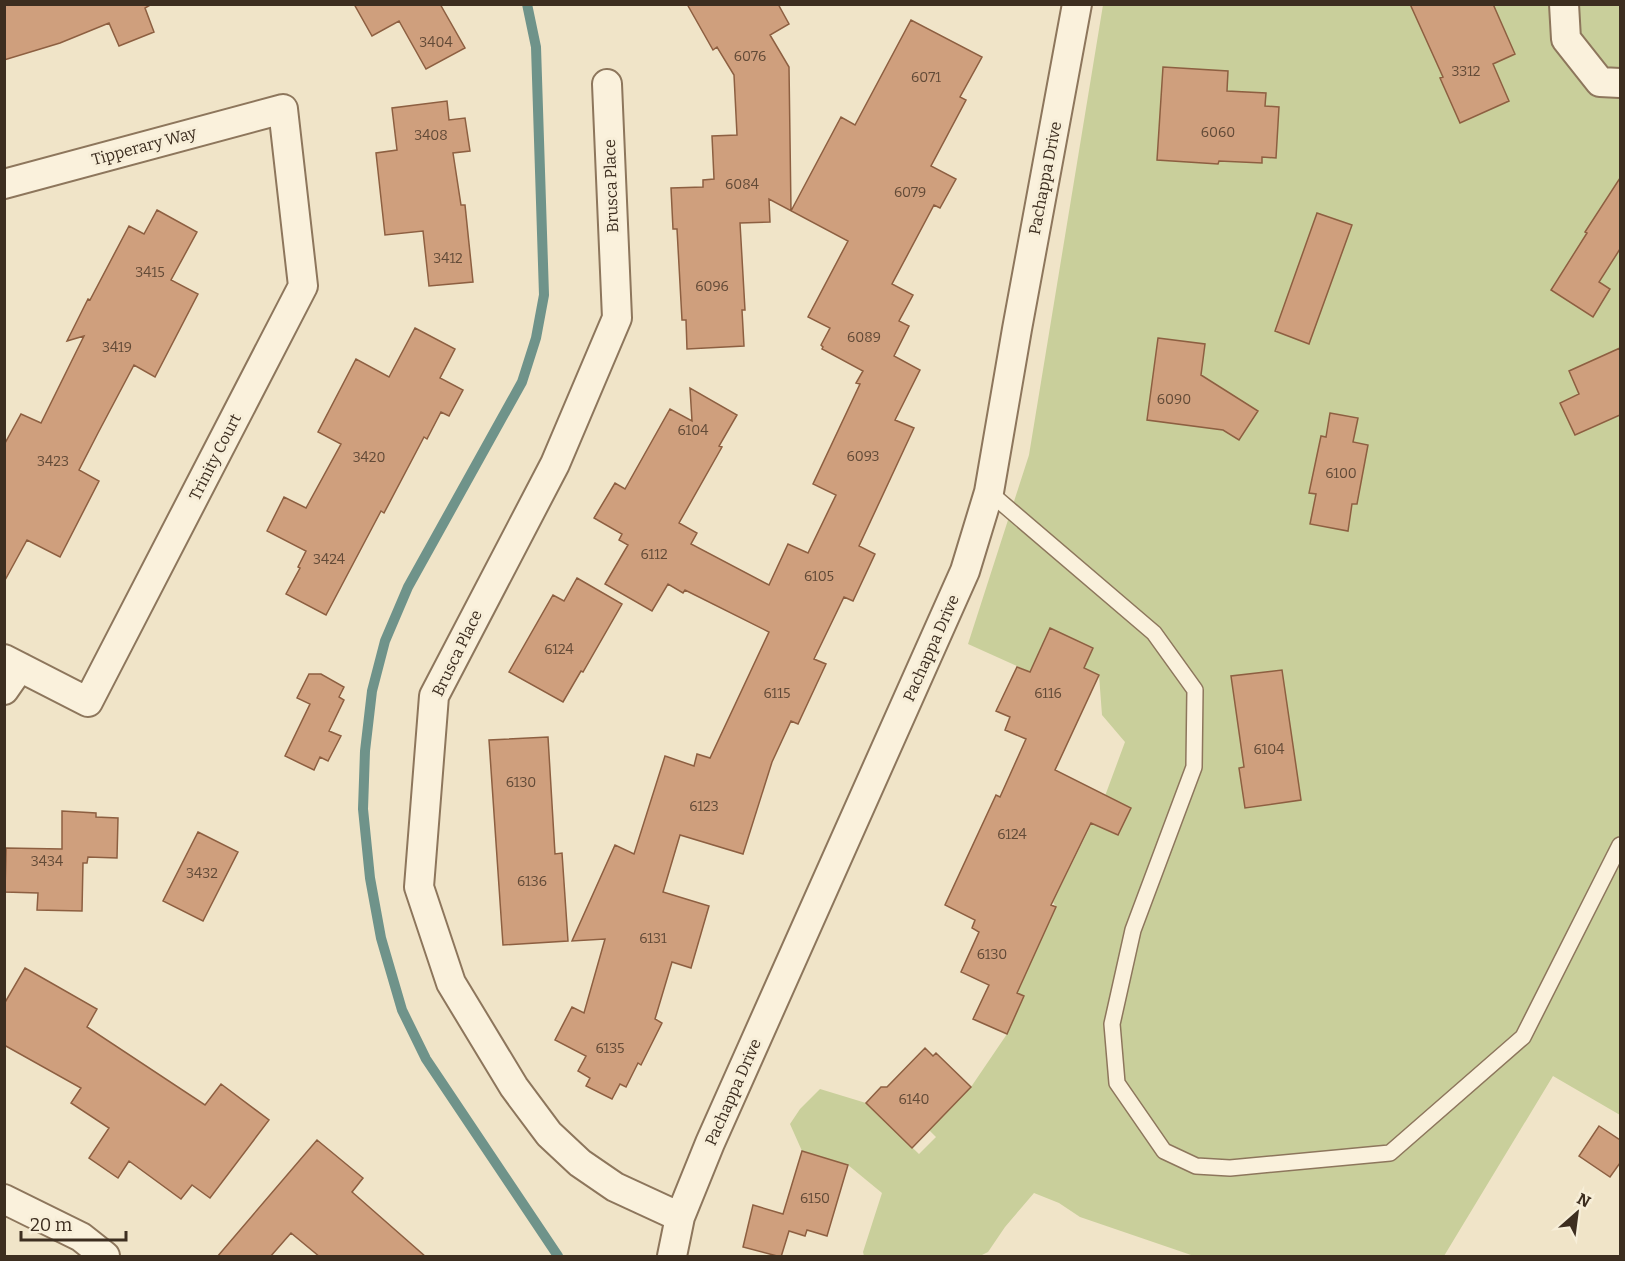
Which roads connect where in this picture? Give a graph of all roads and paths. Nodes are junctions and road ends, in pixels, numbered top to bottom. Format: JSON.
{"nodes":[{"id":1,"x":1077,"y":4,"type":"edge"},
{"id":2,"x":1564,"y":4,"type":"edge"},
{"id":3,"x":1620,"y":83,"type":"edge"},
{"id":4,"x":607,"y":84,"type":"dead end"},
{"id":5,"x":283,"y":109,"type":"joint"},
{"id":6,"x":4,"y":184,"type":"edge"},
{"id":7,"x":989,"y":492,"type":"junction"},
{"id":8,"x":12,"y":663,"type":"edge"},
{"id":9,"x":4,"y":690,"type":"edge"},
{"id":10,"x":1620,"y":844,"type":"edge"},
{"id":11,"x":4,"y":1199,"type":"edge"},
{"id":12,"x":680,"y":1217,"type":"junction"},
{"id":13,"x":105,"y":1257,"type":"edge"},
{"id":14,"x":672,"y":1257,"type":"edge"}],
"edges":[{"from":1,"to":7,"type":"street","name":"Pachappa Drive"},
{"from":2,"to":3,"type":"street"},
{"from":4,"to":12,"type":"street","name":"Brusca Place"},
{"from":5,"to":6,"type":"street","name":"Tipperary Way"},
{"from":5,"to":8,"type":"street","name":"Trinity Court"},
{"from":7,"to":10,"type":"lane"},
{"from":7,"to":12,"type":"street","name":"Pachappa Drive"},
{"from":8,"to":9,"type":"street"},
{"from":11,"to":13,"type":"street"},
{"from":12,"to":14,"type":"street","name":"Pachappa Drive"}]}
